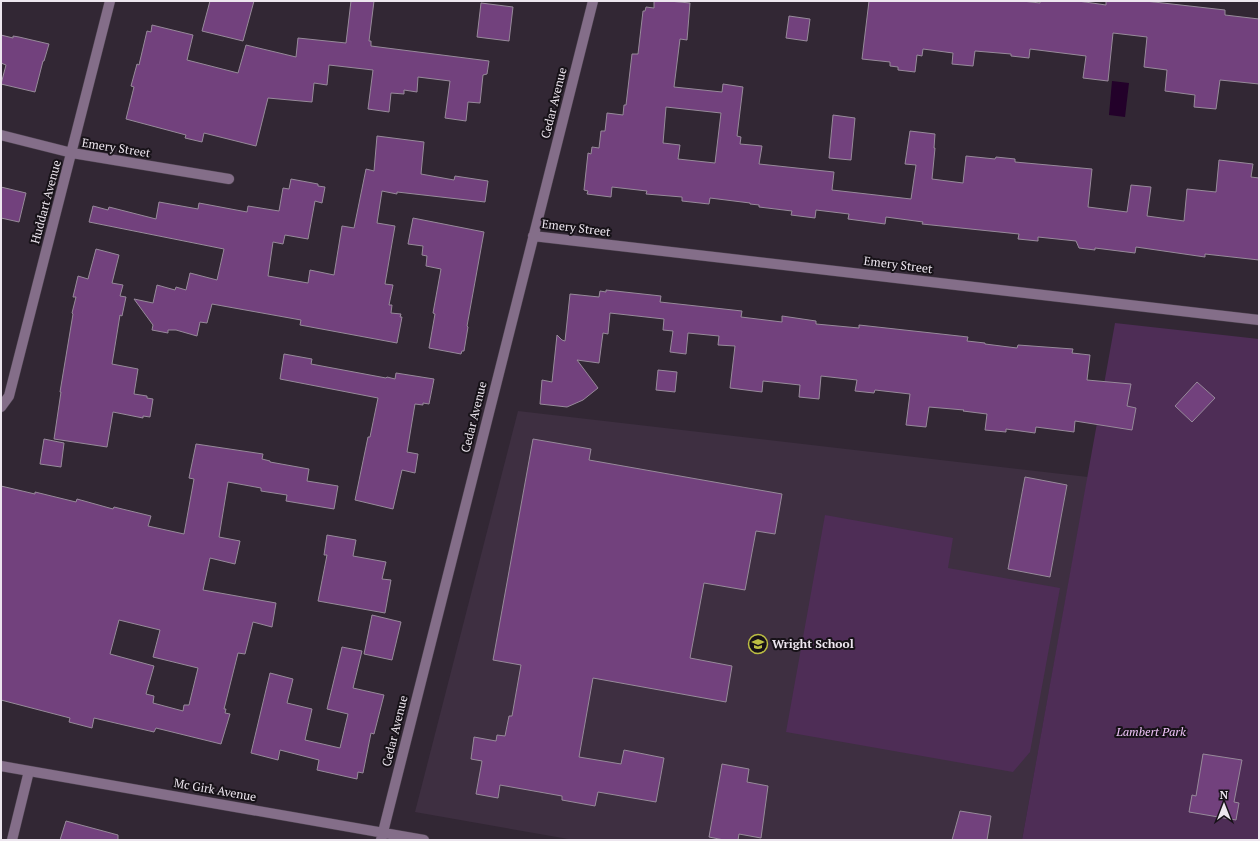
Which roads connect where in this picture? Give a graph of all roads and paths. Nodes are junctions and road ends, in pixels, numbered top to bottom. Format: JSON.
{"nodes":[{"id":1,"x":110,"y":1,"type":"edge"},
{"id":2,"x":593,"y":1,"type":"edge"},
{"id":3,"x":1,"y":135,"type":"edge"},
{"id":4,"x":72,"y":154,"type":"junction"},
{"id":5,"x":228,"y":179,"type":"dead end"},
{"id":6,"x":533,"y":236,"type":"junction"},
{"id":7,"x":1259,"y":320,"type":"edge"},
{"id":8,"x":1,"y":407,"type":"edge"},
{"id":9,"x":1,"y":766,"type":"edge"},
{"id":10,"x":30,"y":771,"type":"junction"},
{"id":11,"x":382,"y":836,"type":"edge"},
{"id":12,"x":12,"y":840,"type":"edge"},
{"id":13,"x":424,"y":840,"type":"edge"}],
"edges":[{"from":1,"to":4,"type":"street","name":"Huddart Avenue"},
{"from":2,"to":6,"type":"street","name":"Cedar Avenue"},
{"from":3,"to":4,"type":"street","name":"Emery Street"},
{"from":4,"to":5,"type":"street","name":"Emery Street"},
{"from":4,"to":8,"type":"street","name":"Huddart Avenue"},
{"from":6,"to":7,"type":"street","name":"Emery Street"},
{"from":6,"to":11,"type":"street","name":"Cedar Avenue"},
{"from":9,"to":10,"type":"street","name":"Mc Girk Avenue"},
{"from":10,"to":11,"type":"street","name":"Mc Girk Avenue"},
{"from":10,"to":12,"type":"street"},
{"from":11,"to":13,"type":"street","name":"Mc Girk Avenue"}]}
